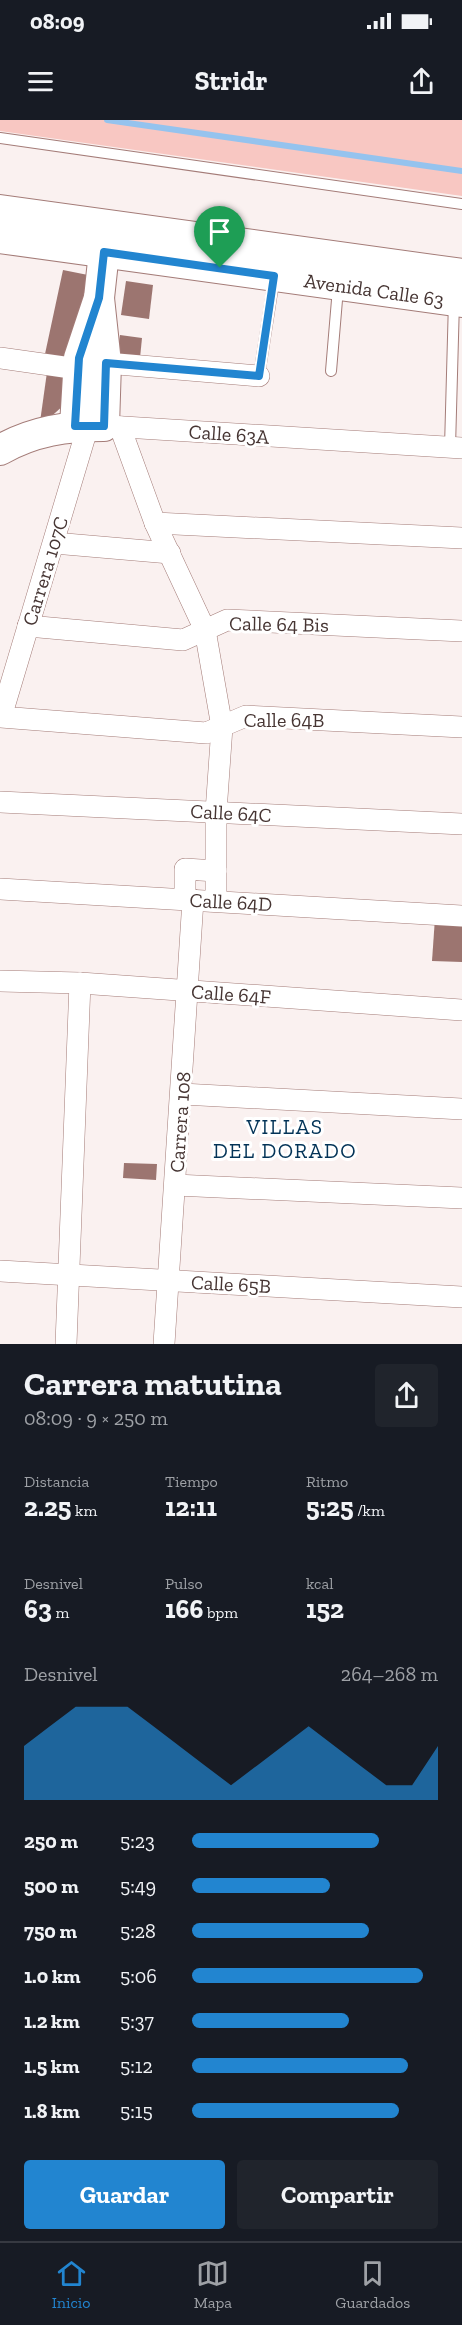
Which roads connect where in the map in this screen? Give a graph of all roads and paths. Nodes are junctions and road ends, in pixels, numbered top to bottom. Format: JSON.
{"nodes":[{"id":1,"x":0,"y":138,"type":"edge"},
{"id":2,"x":462,"y":204,"type":"edge"},
{"id":3,"x":0,"y":210,"type":"edge"},
{"id":4,"x":0,"y":238,"type":"edge"},
{"id":5,"x":104,"y":252,"type":"junction"},
{"id":6,"x":274,"y":276,"type":"junction"},
{"id":7,"x":338,"y":285,"type":"junction"},
{"id":8,"x":459,"y":292,"type":"edge"},
{"id":9,"x":0,"y":358,"type":"edge"},
{"id":10,"x":92,"y":366,"type":"junction"},
{"id":11,"x":331,"y":371,"type":"dead end"},
{"id":12,"x":259,"y":376,"type":"joint"},
{"id":13,"x":97,"y":426,"type":"junction"},
{"id":14,"x":456,"y":448,"type":"edge"},
{"id":15,"x":0,"y":450,"type":"edge"},
{"id":16,"x":155,"y":523,"type":"junction"},
{"id":17,"x":462,"y":538,"type":"edge"},
{"id":18,"x":54,"y":543,"type":"junction"},
{"id":19,"x":170,"y":553,"type":"junction"},
{"id":20,"x":28,"y":626,"type":"junction"},
{"id":21,"x":205,"y":630,"type":"junction"},
{"id":22,"x":462,"y":631,"type":"edge"},
{"id":23,"x":5,"y":684,"type":"edge"},
{"id":24,"x":1,"y":717,"type":"edge"},
{"id":25,"x":222,"y":727,"type":"junction"},
{"id":26,"x":462,"y":727,"type":"edge"},
{"id":27,"x":0,"y":802,"type":"edge"},
{"id":28,"x":216,"y":812,"type":"junction"},
{"id":29,"x":462,"y":824,"type":"edge"},
{"id":30,"x":216,"y":871,"type":"junction"},
{"id":31,"x":0,"y":889,"type":"edge"},
{"id":32,"x":189,"y":899,"type":"junction"},
{"id":33,"x":216,"y":901,"type":"junction"},
{"id":34,"x":462,"y":916,"type":"edge"},
{"id":35,"x":0,"y":981,"type":"edge"},
{"id":36,"x":80,"y":983,"type":"junction"},
{"id":37,"x":189,"y":991,"type":"junction"},
{"id":38,"x":462,"y":1010,"type":"edge"},
{"id":39,"x":182,"y":1094,"type":"junction"},
{"id":40,"x":462,"y":1110,"type":"edge"},
{"id":41,"x":175,"y":1185,"type":"junction"},
{"id":42,"x":462,"y":1198,"type":"edge"},
{"id":43,"x":0,"y":1271,"type":"edge"},
{"id":44,"x":71,"y":1275,"type":"junction"},
{"id":45,"x":168,"y":1281,"type":"junction"},
{"id":46,"x":462,"y":1298,"type":"edge"},
{"id":47,"x":66,"y":1344,"type":"edge"},
{"id":48,"x":164,"y":1344,"type":"edge"}],
"edges":[{"from":1,"to":2,"type":"lane"},
{"from":3,"to":8,"type":"main road","name":"Avenida Calle 63"},
{"from":4,"to":5,"type":"main road","name":"Avenida Calle 63"},
{"from":5,"to":6,"type":"main road","name":"Avenida Calle 63"},
{"from":5,"to":10,"type":"main road","name":"Carrera 107C"},
{"from":6,"to":7,"type":"main road","name":"Avenida Calle 63"},
{"from":6,"to":12,"type":"lane"},
{"from":7,"to":8,"type":"main road","name":"Avenida Calle 63"},
{"from":7,"to":11,"type":"lane"},
{"from":8,"to":14,"type":"lane"},
{"from":9,"to":10,"type":"street"},
{"from":10,"to":12,"type":"street"},
{"from":10,"to":13,"type":"main road","name":"Carrera 107C"},
{"from":13,"to":14,"type":"street","name":"Calle 63A"},
{"from":13,"to":15,"type":"main road","name":"Calle 63A"},
{"from":13,"to":16,"type":"street"},
{"from":13,"to":18,"type":"street","name":"Carrera 107C"},
{"from":16,"to":17,"type":"street"},
{"from":16,"to":19,"type":"street"},
{"from":18,"to":19,"type":"street"},
{"from":18,"to":20,"type":"street","name":"Carrera 107C"},
{"from":19,"to":21,"type":"street"},
{"from":20,"to":21,"type":"street","name":"Calle 64 Bis"},
{"from":20,"to":23,"type":"street","name":"Carrera 107C"},
{"from":21,"to":22,"type":"street","name":"Calle 64 Bis"},
{"from":21,"to":25,"type":"street"},
{"from":23,"to":24,"type":"street","name":"Carrera 107C"},
{"from":24,"to":25,"type":"street","name":"Calle 64B"},
{"from":25,"to":26,"type":"street","name":"Calle 64B"},
{"from":25,"to":28,"type":"street"},
{"from":27,"to":28,"type":"street","name":"Calle 64C"},
{"from":28,"to":29,"type":"street","name":"Calle 64C"},
{"from":28,"to":30,"type":"street"},
{"from":30,"to":32,"type":"street","name":"Carrera 108"},
{"from":30,"to":33,"type":"street"},
{"from":31,"to":32,"type":"street","name":"Calle 64D"},
{"from":32,"to":33,"type":"street","name":"Calle 64D"},
{"from":32,"to":37,"type":"street","name":"Carrera 108"},
{"from":33,"to":34,"type":"street","name":"Calle 64D"},
{"from":35,"to":36,"type":"street","name":"Calle 64F"},
{"from":36,"to":37,"type":"street","name":"Calle 64F"},
{"from":36,"to":44,"type":"street"},
{"from":37,"to":38,"type":"street","name":"Calle 64F"},
{"from":37,"to":39,"type":"street","name":"Carrera 108"},
{"from":39,"to":40,"type":"street"},
{"from":39,"to":41,"type":"street","name":"Carrera 108"},
{"from":41,"to":42,"type":"street"},
{"from":41,"to":45,"type":"street","name":"Carrera 108"},
{"from":43,"to":44,"type":"street","name":"Calle 65B"},
{"from":44,"to":45,"type":"street","name":"Calle 65B"},
{"from":44,"to":47,"type":"street"},
{"from":45,"to":46,"type":"street","name":"Calle 65B"},
{"from":45,"to":48,"type":"street","name":"Carrera 108"}]}
